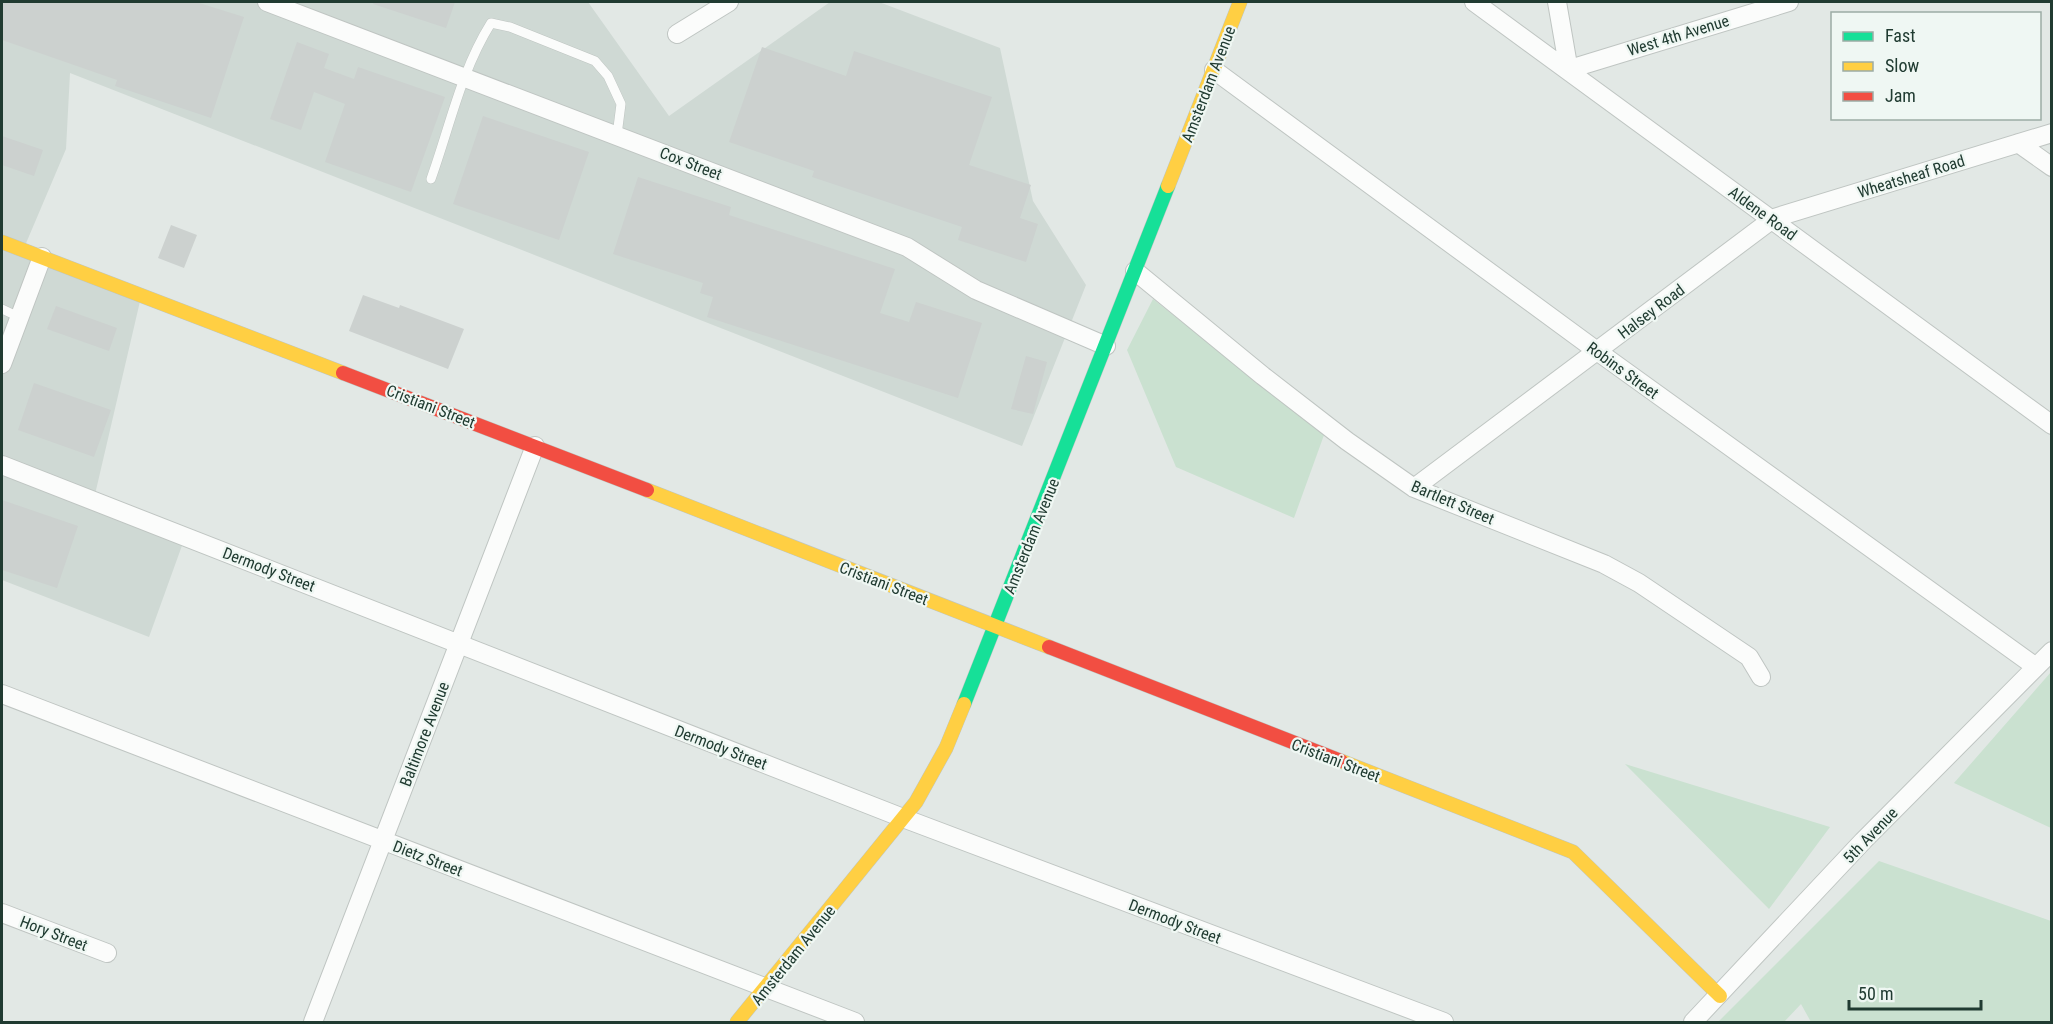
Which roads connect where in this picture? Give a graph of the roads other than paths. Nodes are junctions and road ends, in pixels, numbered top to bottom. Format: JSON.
{"nodes":[{"id":1,"x":267,"y":2,"type":"edge"},
{"id":2,"x":729,"y":2,"type":"edge"},
{"id":3,"x":1240,"y":2,"type":"edge"},
{"id":4,"x":1474,"y":2,"type":"edge"},
{"id":5,"x":1557,"y":2,"type":"edge"},
{"id":6,"x":1780,"y":3,"type":"edge"},
{"id":7,"x":677,"y":34,"type":"dead end"},
{"id":8,"x":1214,"y":70,"type":"junction"},
{"id":9,"x":1569,"y":71,"type":"junction"},
{"id":10,"x":464,"y":77,"type":"junction"},
{"id":11,"x":2052,"y":133,"type":"edge"},
{"id":12,"x":617,"y":135,"type":"junction"},
{"id":13,"x":2018,"y":143,"type":"junction"},
{"id":14,"x":2052,"y":167,"type":"edge"},
{"id":15,"x":431,"y":179,"type":"dead end"},
{"id":16,"x":1772,"y":220,"type":"junction"},
{"id":17,"x":2,"y":242,"type":"edge"},
{"id":18,"x":42,"y":257,"type":"junction"},
{"id":19,"x":1135,"y":271,"type":"junction"},
{"id":20,"x":2,"y":309,"type":"edge"},
{"id":21,"x":19,"y":317,"type":"junction"},
{"id":22,"x":1106,"y":346,"type":"junction"},
{"id":23,"x":1597,"y":351,"type":"junction"},
{"id":24,"x":2,"y":364,"type":"edge"},
{"id":25,"x":2052,"y":425,"type":"edge"},
{"id":26,"x":535,"y":446,"type":"junction"},
{"id":27,"x":2,"y":465,"type":"edge"},
{"id":28,"x":1414,"y":488,"type":"junction"},
{"id":29,"x":994,"y":627,"type":"junction"},
{"id":30,"x":459,"y":644,"type":"junction"},
{"id":31,"x":2052,"y":651,"type":"edge"},
{"id":32,"x":2036,"y":667,"type":"junction"},
{"id":33,"x":1761,"y":677,"type":"dead end"},
{"id":34,"x":2,"y":694,"type":"edge"},
{"id":35,"x":903,"y":818,"type":"junction"},
{"id":36,"x":383,"y":841,"type":"junction"},
{"id":37,"x":2,"y":913,"type":"edge"},
{"id":38,"x":106,"y":954,"type":"dead end"},
{"id":39,"x":766,"y":988,"type":"junction"},
{"id":40,"x":1720,"y":996,"type":"junction"},
{"id":41,"x":313,"y":1023,"type":"edge"},
{"id":42,"x":737,"y":1023,"type":"edge"},
{"id":43,"x":855,"y":1023,"type":"edge"},
{"id":44,"x":1444,"y":1023,"type":"edge"},
{"id":45,"x":1693,"y":1023,"type":"edge"}],
"edges":[{"from":1,"to":10,"type":"street","name":"Cox Street"},
{"from":2,"to":7,"type":"street"},
{"from":3,"to":8,"type":"street","name":"Amsterdam Avenue"},
{"from":4,"to":9,"type":"street","name":"Aldene Road"},
{"from":5,"to":9,"type":"street"},
{"from":6,"to":9,"type":"street","name":"West 4th Avenue"},
{"from":8,"to":19,"type":"street","name":"Amsterdam Avenue"},
{"from":8,"to":23,"type":"street","name":"Robins Street"},
{"from":9,"to":16,"type":"street","name":"Aldene Road"},
{"from":10,"to":12,"type":"street","name":"Cox Street"},
{"from":10,"to":12,"type":"lane"},
{"from":10,"to":15,"type":"lane"},
{"from":11,"to":13,"type":"street","name":"Wheatsheaf Road"},
{"from":12,"to":22,"type":"street","name":"Cox Street"},
{"from":13,"to":14,"type":"street"},
{"from":13,"to":16,"type":"street","name":"Wheatsheaf Road"},
{"from":16,"to":23,"type":"street","name":"Halsey Road"},
{"from":16,"to":25,"type":"street","name":"Aldene Road"},
{"from":17,"to":18,"type":"street","name":"Cristiani Street"},
{"from":18,"to":21,"type":"street"},
{"from":18,"to":26,"type":"street","name":"Cristiani Street"},
{"from":19,"to":22,"type":"street","name":"Amsterdam Avenue"},
{"from":19,"to":28,"type":"street","name":"Bartlett Street"},
{"from":20,"to":21,"type":"lane"},
{"from":21,"to":24,"type":"street"},
{"from":22,"to":29,"type":"street","name":"Amsterdam Avenue"},
{"from":23,"to":28,"type":"street","name":"Halsey Road"},
{"from":23,"to":32,"type":"street","name":"Robins Street"},
{"from":26,"to":29,"type":"street","name":"Cristiani Street"},
{"from":26,"to":30,"type":"street","name":"Baltimore Avenue"},
{"from":27,"to":30,"type":"street","name":"Dermody Street"},
{"from":28,"to":33,"type":"street","name":"Bartlett Street"},
{"from":29,"to":35,"type":"street","name":"Amsterdam Avenue"},
{"from":29,"to":40,"type":"street","name":"Cristiani Street"},
{"from":30,"to":35,"type":"street","name":"Dermody Street"},
{"from":30,"to":36,"type":"street","name":"Baltimore Avenue"},
{"from":31,"to":32,"type":"street","name":"5th Avenue"},
{"from":32,"to":40,"type":"street","name":"5th Avenue"},
{"from":34,"to":36,"type":"street","name":"Dietz Street"},
{"from":35,"to":39,"type":"street","name":"Amsterdam Avenue"},
{"from":35,"to":44,"type":"street","name":"Dermody Street"},
{"from":36,"to":39,"type":"street","name":"Dietz Street"},
{"from":36,"to":41,"type":"street","name":"Baltimore Avenue"},
{"from":37,"to":38,"type":"street","name":"Hory Street"},
{"from":39,"to":42,"type":"street","name":"Amsterdam Avenue"},
{"from":39,"to":43,"type":"street","name":"Dietz Street"},
{"from":40,"to":45,"type":"street","name":"5th Avenue"}]}
